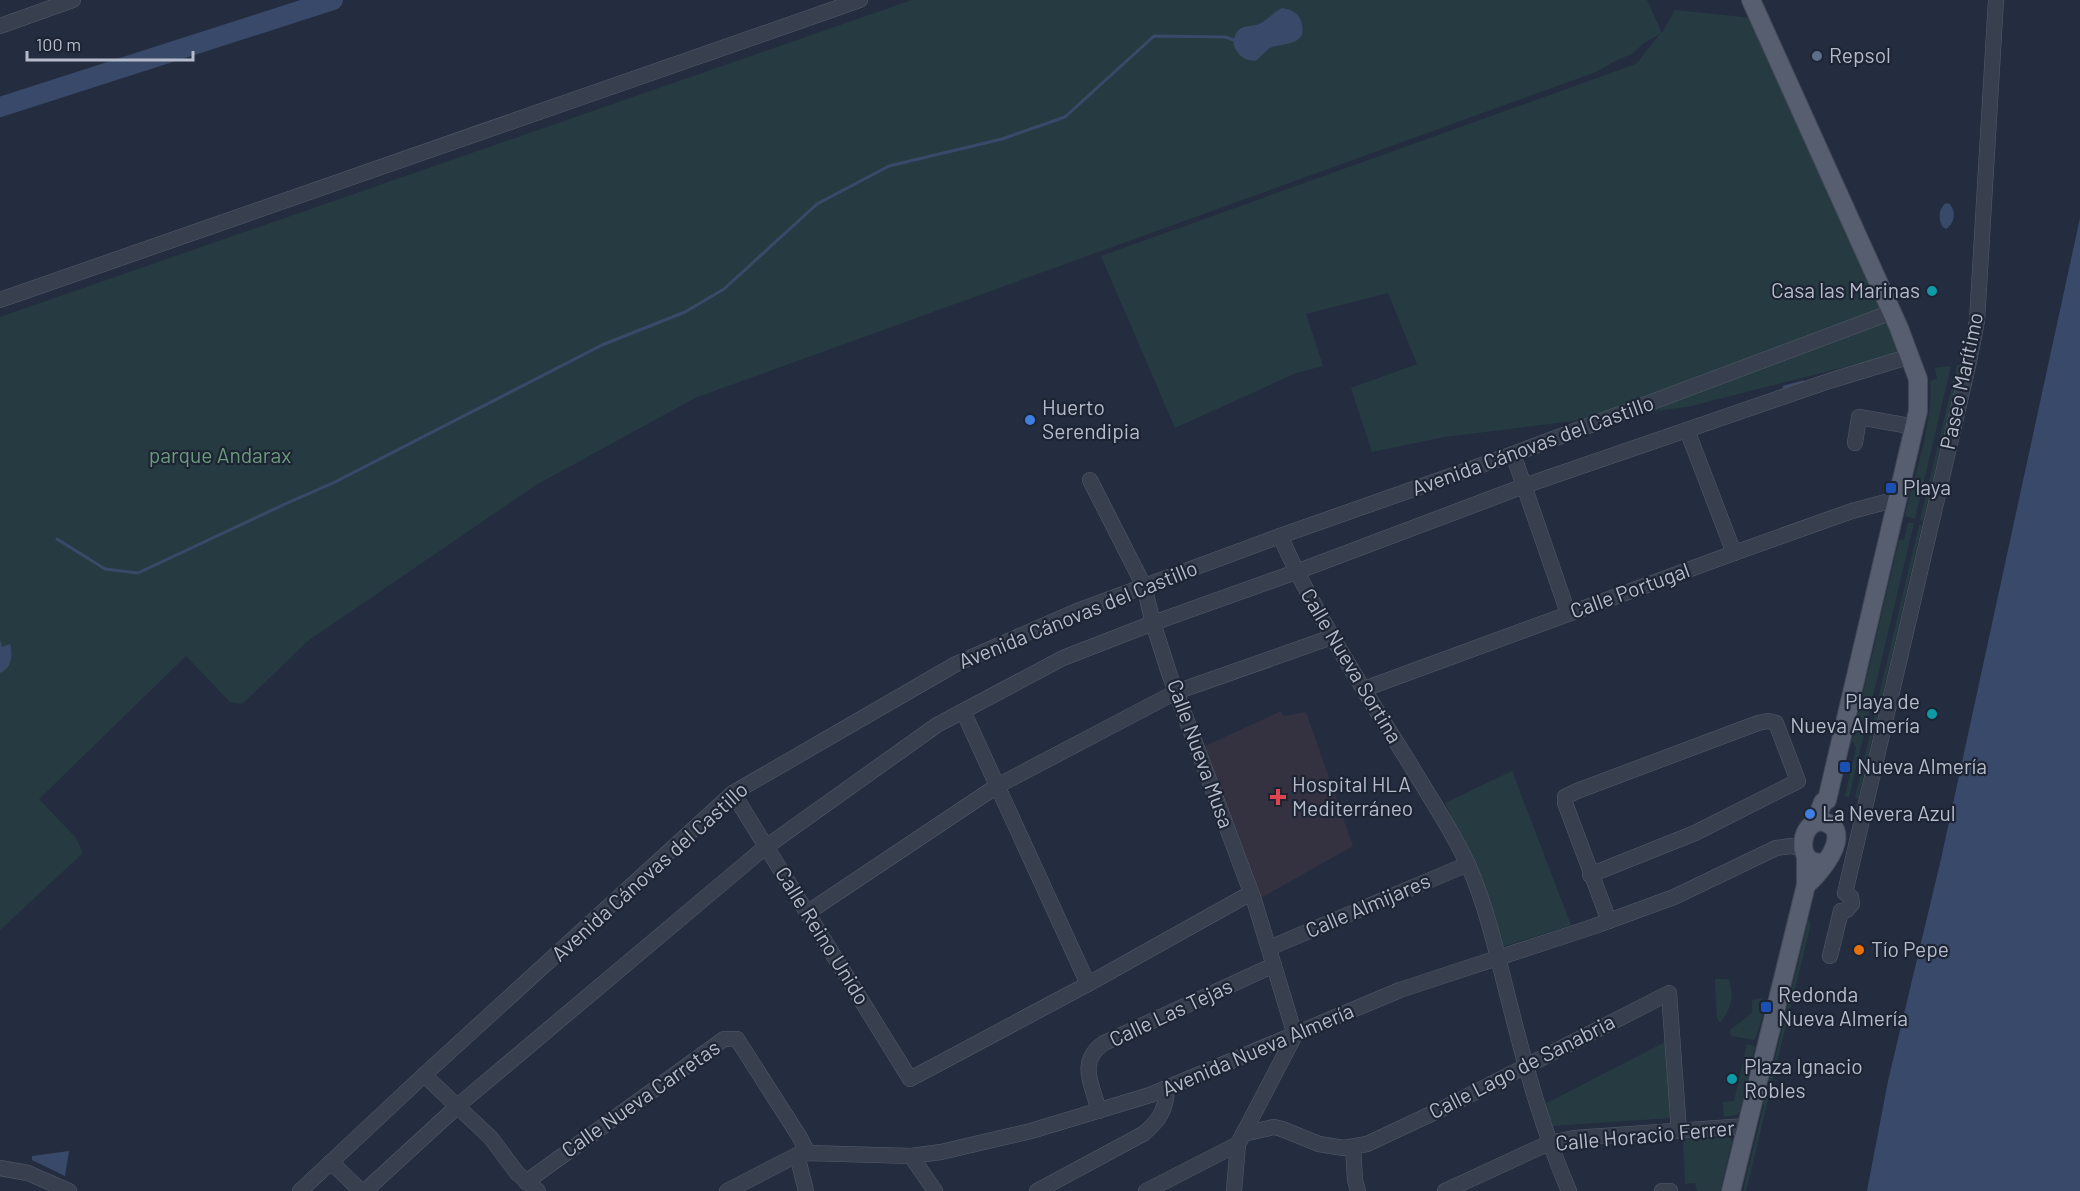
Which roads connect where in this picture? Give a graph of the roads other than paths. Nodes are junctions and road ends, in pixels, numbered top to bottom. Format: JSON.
{"nodes":[{"id":1,"x":73,"y":0,"type":"edge"},
{"id":2,"x":860,"y":0,"type":"edge"},
{"id":3,"x":1750,"y":0,"type":"edge"},
{"id":4,"x":1996,"y":0,"type":"edge"},
{"id":5,"x":0,"y":26,"type":"edge"},
{"id":6,"x":0,"y":300,"type":"edge"},
{"id":7,"x":1892,"y":312,"type":"junction"},
{"id":8,"x":1911,"y":356,"type":"junction"},
{"id":9,"x":1915,"y":427,"type":"junction"},
{"id":10,"x":1687,"y":430,"type":"junction"},
{"id":11,"x":1855,"y":443,"type":"dead end"},
{"id":12,"x":1513,"y":454,"type":"junction"},
{"id":13,"x":1090,"y":480,"type":"dead end"},
{"id":14,"x":1524,"y":486,"type":"junction"},
{"id":15,"x":1897,"y":499,"type":"junction"},
{"id":16,"x":1280,"y":536,"type":"junction"},
{"id":17,"x":1734,"y":553,"type":"junction"},
{"id":18,"x":1296,"y":572,"type":"junction"},
{"id":19,"x":1144,"y":586,"type":"junction"},
{"id":20,"x":1568,"y":613,"type":"junction"},
{"id":21,"x":1153,"y":623,"type":"junction"},
{"id":22,"x":1332,"y":637,"type":"junction"},
{"id":23,"x":1364,"y":690,"type":"junction"},
{"id":24,"x":1176,"y":692,"type":"junction"},
{"id":25,"x":963,"y":711,"type":"junction"},
{"id":26,"x":997,"y":786,"type":"junction"},
{"id":27,"x":733,"y":794,"type":"junction"},
{"id":28,"x":1819,"y":825,"type":"junction"},
{"id":29,"x":766,"y":847,"type":"junction"},
{"id":30,"x":1776,"y":848,"type":"junction"},
{"id":31,"x":1805,"y":853,"type":"junction"},
{"id":32,"x":1826,"y":862,"type":"junction"},
{"id":33,"x":1468,"y":864,"type":"junction"},
{"id":34,"x":1590,"y":875,"type":"junction"},
{"id":35,"x":1806,"y":885,"type":"junction"},
{"id":36,"x":1251,"y":893,"type":"junction"},
{"id":37,"x":807,"y":913,"type":"junction"},
{"id":38,"x":1609,"y":921,"type":"junction"},
{"id":39,"x":1269,"y":948,"type":"junction"},
{"id":40,"x":1830,"y":956,"type":"dead end"},
{"id":41,"x":1498,"y":957,"type":"junction"},
{"id":42,"x":1274,"y":965,"type":"junction"},
{"id":43,"x":1089,"y":984,"type":"junction"},
{"id":44,"x":1294,"y":1035,"type":"junction"},
{"id":45,"x":1525,"y":1065,"type":"junction"},
{"id":46,"x":424,"y":1075,"type":"junction"},
{"id":47,"x":1167,"y":1089,"type":"junction"},
{"id":48,"x":457,"y":1107,"type":"junction"},
{"id":49,"x":1099,"y":1111,"type":"junction"},
{"id":50,"x":1746,"y":1126,"type":"junction"},
{"id":51,"x":1679,"y":1131,"type":"junction"},
{"id":52,"x":1240,"y":1139,"type":"junction"},
{"id":53,"x":1549,"y":1143,"type":"junction"},
{"id":54,"x":1353,"y":1147,"type":"junction"},
{"id":55,"x":803,"y":1154,"type":"junction"},
{"id":56,"x":911,"y":1156,"type":"junction"},
{"id":57,"x":330,"y":1162,"type":"junction"},
{"id":58,"x":0,"y":1168,"type":"edge"},
{"id":59,"x":532,"y":1186,"type":"edge"},
{"id":60,"x":69,"y":1191,"type":"edge"},
{"id":61,"x":300,"y":1191,"type":"edge"},
{"id":62,"x":363,"y":1191,"type":"edge"},
{"id":63,"x":727,"y":1191,"type":"edge"},
{"id":64,"x":806,"y":1191,"type":"edge"},
{"id":65,"x":935,"y":1191,"type":"edge"},
{"id":66,"x":1037,"y":1191,"type":"edge"},
{"id":67,"x":1146,"y":1191,"type":"edge"},
{"id":68,"x":1234,"y":1191,"type":"edge"},
{"id":69,"x":1358,"y":1191,"type":"edge"},
{"id":70,"x":1445,"y":1191,"type":"edge"},
{"id":71,"x":1569,"y":1191,"type":"edge"},
{"id":72,"x":1662,"y":1191,"type":"edge"},
{"id":73,"x":1670,"y":1191,"type":"edge"},
{"id":74,"x":1731,"y":1191,"type":"edge"}],
"edges":[{"from":1,"to":5,"type":"street"},
{"from":2,"to":6,"type":"street"},
{"from":3,"to":7,"type":"main road"},
{"from":4,"to":40,"type":"street","name":"Paseo Marítimo"},
{"from":7,"to":8,"type":"main road"},
{"from":7,"to":12,"type":"street","name":"Avenida Cánovas del Castillo"},
{"from":8,"to":9,"type":"main road"},
{"from":8,"to":10,"type":"street","name":"Avenida Cánovas del Castillo"},
{"from":9,"to":11,"type":"street"},
{"from":9,"to":15,"type":"main road"},
{"from":10,"to":14,"type":"street","name":"Avenida Cánovas del Castillo"},
{"from":10,"to":17,"type":"street"},
{"from":12,"to":14,"type":"street"},
{"from":12,"to":16,"type":"street","name":"Avenida Cánovas del Castillo"},
{"from":13,"to":19,"type":"street","name":"Calle Nueva Musa"},
{"from":14,"to":18,"type":"street","name":"Avenida Cánovas del Castillo"},
{"from":14,"to":20,"type":"street"},
{"from":15,"to":17,"type":"street","name":"Calle Portugal"},
{"from":15,"to":28,"type":"main road"},
{"from":16,"to":18,"type":"street","name":"Calle Nueva Sortina"},
{"from":16,"to":19,"type":"street","name":"Avenida Cánovas del Castillo"},
{"from":17,"to":20,"type":"street","name":"Calle Portugal"},
{"from":18,"to":21,"type":"street","name":"Avenida Cánovas del Castillo"},
{"from":18,"to":22,"type":"street","name":"Calle Nueva Sortina"},
{"from":19,"to":21,"type":"street","name":"Calle Nueva Musa"},
{"from":19,"to":27,"type":"street","name":"Avenida Cánovas del Castillo"},
{"from":20,"to":23,"type":"street","name":"Calle Portugal"},
{"from":21,"to":24,"type":"street","name":"Calle Nueva Musa"},
{"from":21,"to":25,"type":"street","name":"Avenida Cánovas del Castillo"},
{"from":22,"to":23,"type":"street","name":"Calle Nueva Sortina"},
{"from":22,"to":24,"type":"street"},
{"from":23,"to":33,"type":"street","name":"Calle Nueva Sortina"},
{"from":24,"to":26,"type":"street"},
{"from":24,"to":36,"type":"street","name":"Calle Nueva Musa"},
{"from":25,"to":26,"type":"street"},
{"from":25,"to":29,"type":"street","name":"Avenida Cánovas del Castillo"},
{"from":26,"to":37,"type":"street"},
{"from":26,"to":43,"type":"street"},
{"from":27,"to":29,"type":"street","name":"Calle Reino Unido"},
{"from":27,"to":46,"type":"street","name":"Avenida Cánovas del Castillo"},
{"from":28,"to":30,"type":"street","name":"Avenida Nueva Almería"},
{"from":28,"to":31,"type":"main road"},
{"from":28,"to":32,"type":"main road"},
{"from":29,"to":37,"type":"street","name":"Calle Reino Unido"},
{"from":29,"to":48,"type":"street","name":"Avenida Cánovas del Castillo"},
{"from":30,"to":31,"type":"street","name":"Avenida Nueva Almería"},
{"from":30,"to":38,"type":"street","name":"Avenida Nueva Almería"},
{"from":31,"to":32,"type":"main road"},
{"from":31,"to":35,"type":"main road"},
{"from":32,"to":35,"type":"main road"},
{"from":33,"to":39,"type":"street","name":"Calle Almijares"},
{"from":33,"to":41,"type":"street","name":"Calle Nueva Sortina"},
{"from":34,"to":34,"type":"street"},
{"from":34,"to":38,"type":"street"},
{"from":35,"to":50,"type":"main road"},
{"from":36,"to":39,"type":"street","name":"Calle Nueva Musa"},
{"from":36,"to":43,"type":"street"},
{"from":37,"to":43,"type":"street","name":"Calle Reino Unido"},
{"from":38,"to":41,"type":"street","name":"Avenida Nueva Almería"},
{"from":39,"to":42,"type":"street","name":"Calle Nueva Musa"},
{"from":41,"to":44,"type":"street","name":"Avenida Nueva Almería"},
{"from":41,"to":45,"type":"street","name":"Calle Nueva Sortina"},
{"from":42,"to":44,"type":"street","name":"Calle Nueva Musa"},
{"from":42,"to":49,"type":"street","name":"Calle Las Tejas"},
{"from":44,"to":47,"type":"street","name":"Avenida Nueva Almería"},
{"from":44,"to":52,"type":"street"},
{"from":45,"to":51,"type":"street","name":"Calle Lago de Sanabria"},
{"from":45,"to":53,"type":"street","name":"Calle Nueva Sortina"},
{"from":45,"to":54,"type":"street","name":"Calle Lago de Sanabria"},
{"from":46,"to":48,"type":"street"},
{"from":46,"to":57,"type":"street","name":"Avenida Cánovas del Castillo"},
{"from":47,"to":49,"type":"street","name":"Avenida Nueva Almería"},
{"from":47,"to":66,"type":"street"},
{"from":48,"to":59,"type":"street"},
{"from":48,"to":62,"type":"street","name":"Avenida Cánovas del Castillo"},
{"from":49,"to":56,"type":"street","name":"Avenida Nueva Almería"},
{"from":50,"to":51,"type":"street","name":"Calle Horacio Ferrer"},
{"from":50,"to":74,"type":"main road"},
{"from":51,"to":53,"type":"street","name":"Calle Horacio Ferrer"},
{"from":52,"to":54,"type":"street","name":"Calle Lago de Sanabria"},
{"from":52,"to":67,"type":"street","name":"Calle Lago de Sanabria"},
{"from":52,"to":68,"type":"street"},
{"from":53,"to":70,"type":"street","name":"Calle Horacio Ferrer"},
{"from":53,"to":71,"type":"street","name":"Calle Nueva Sortina"},
{"from":54,"to":69,"type":"street"},
{"from":55,"to":56,"type":"street","name":"Avenida Nueva Almería"},
{"from":55,"to":59,"type":"street","name":"Calle Nueva Carretas"},
{"from":55,"to":63,"type":"street","name":"Avenida Nueva Almería"},
{"from":55,"to":64,"type":"street"},
{"from":56,"to":65,"type":"street"},
{"from":57,"to":61,"type":"street","name":"Avenida Cánovas del Castillo"},
{"from":57,"to":62,"type":"street"},
{"from":58,"to":60,"type":"street"},
{"from":72,"to":73,"type":"street"}]}
